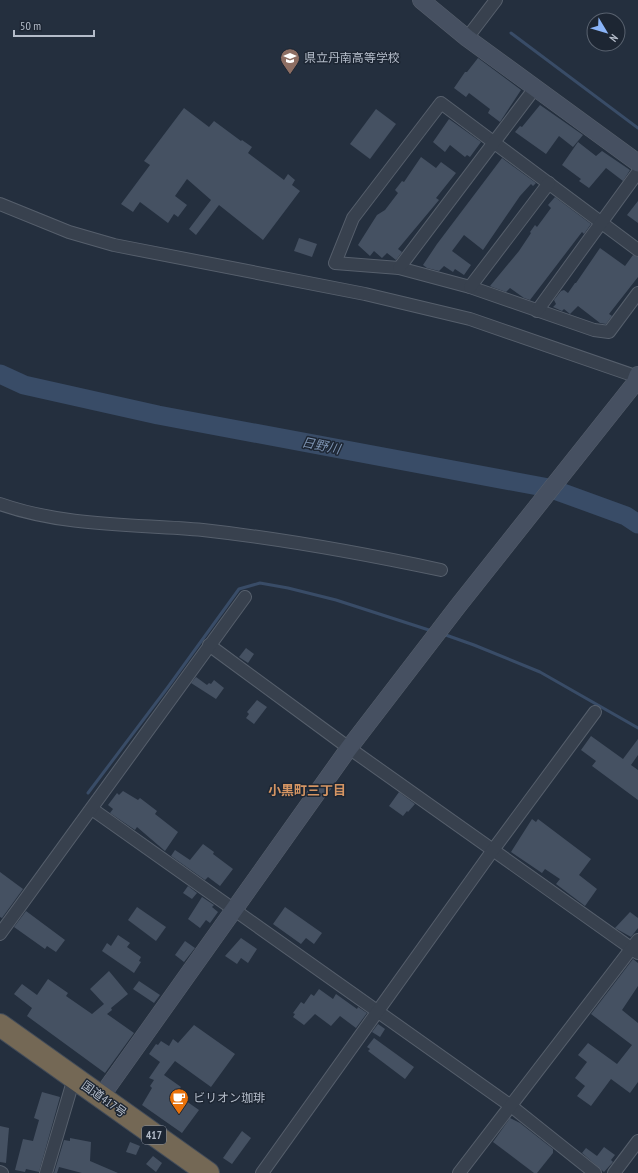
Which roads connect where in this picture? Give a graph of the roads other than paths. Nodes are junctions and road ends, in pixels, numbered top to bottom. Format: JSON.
{"nodes":[{"id":1,"x":421,"y":0,"type":"edge"},
{"id":2,"x":496,"y":0,"type":"edge"},
{"id":3,"x":467,"y":38,"type":"junction"},
{"id":4,"x":535,"y":88,"type":"junction"},
{"id":5,"x":494,"y":142,"type":"junction"},
{"id":6,"x":638,"y":163,"type":"edge"},
{"id":7,"x":638,"y":172,"type":"edge"},
{"id":8,"x":549,"y":183,"type":"junction"},
{"id":9,"x":0,"y":204,"type":"edge"},
{"id":10,"x":601,"y":222,"type":"junction"},
{"id":11,"x":638,"y":250,"type":"edge"},
{"id":12,"x":399,"y":268,"type":"junction"},
{"id":13,"x":470,"y":287,"type":"junction"},
{"id":14,"x":638,"y":293,"type":"edge"},
{"id":15,"x":537,"y":311,"type":"junction"},
{"id":16,"x":637,"y":378,"type":"edge"},
{"id":17,"x":0,"y":504,"type":"edge"},
{"id":18,"x":441,"y":570,"type":"dead end"},
{"id":19,"x":245,"y":597,"type":"dead end"},
{"id":20,"x":209,"y":645,"type":"junction"},
{"id":21,"x":595,"y":712,"type":"dead end"},
{"id":22,"x":350,"y":748,"type":"junction"},
{"id":23,"x":92,"y":809,"type":"junction"},
{"id":24,"x":493,"y":850,"type":"junction"},
{"id":25,"x":233,"y":910,"type":"junction"},
{"id":26,"x":0,"y":934,"type":"edge"},
{"id":27,"x":636,"y":947,"type":"edge"},
{"id":28,"x":378,"y":1012,"type":"junction"},
{"id":29,"x":0,"y":1025,"type":"edge"},
{"id":30,"x":74,"y":1078,"type":"junction"},
{"id":31,"x":100,"y":1098,"type":"junction"},
{"id":32,"x":511,"y":1106,"type":"junction"},
{"id":33,"x":638,"y":1141,"type":"edge"},
{"id":34,"x":46,"y":1173,"type":"edge"},
{"id":35,"x":208,"y":1173,"type":"edge"},
{"id":36,"x":262,"y":1173,"type":"edge"},
{"id":37,"x":459,"y":1173,"type":"edge"},
{"id":38,"x":595,"y":1173,"type":"edge"},
{"id":39,"x":614,"y":1173,"type":"edge"}],
"edges":[{"from":1,"to":3,"type":"street"},
{"from":2,"to":3,"type":"street"},
{"from":3,"to":4,"type":"street"},
{"from":4,"to":5,"type":"street"},
{"from":4,"to":6,"type":"street"},
{"from":5,"to":8,"type":"street"},
{"from":5,"to":12,"type":"street"},
{"from":5,"to":12,"type":"street"},
{"from":7,"to":10,"type":"street"},
{"from":8,"to":10,"type":"street"},
{"from":8,"to":13,"type":"street"},
{"from":9,"to":16,"type":"street"},
{"from":10,"to":11,"type":"street"},
{"from":10,"to":15,"type":"street"},
{"from":12,"to":13,"type":"street"},
{"from":13,"to":15,"type":"street"},
{"from":14,"to":15,"type":"street"},
{"from":16,"to":22,"type":"street"},
{"from":17,"to":18,"type":"street"},
{"from":19,"to":20,"type":"street"},
{"from":20,"to":22,"type":"street"},
{"from":20,"to":23,"type":"street"},
{"from":21,"to":24,"type":"street"},
{"from":22,"to":24,"type":"street"},
{"from":22,"to":25,"type":"street"},
{"from":23,"to":25,"type":"street"},
{"from":23,"to":26,"type":"street"},
{"from":24,"to":27,"type":"street"},
{"from":24,"to":28,"type":"street"},
{"from":25,"to":28,"type":"street"},
{"from":25,"to":31,"type":"street"},
{"from":27,"to":32,"type":"street"},
{"from":28,"to":32,"type":"street"},
{"from":28,"to":36,"type":"street"},
{"from":29,"to":30,"type":"highway","name":"国道417号","number":"417"},
{"from":30,"to":31,"type":"highway","name":"国道417号","number":"417"},
{"from":30,"to":34,"type":"street"},
{"from":31,"to":35,"type":"highway","name":"国道417号","number":"417"},
{"from":32,"to":37,"type":"street"},
{"from":32,"to":38,"type":"street"},
{"from":33,"to":39,"type":"street"}]}
